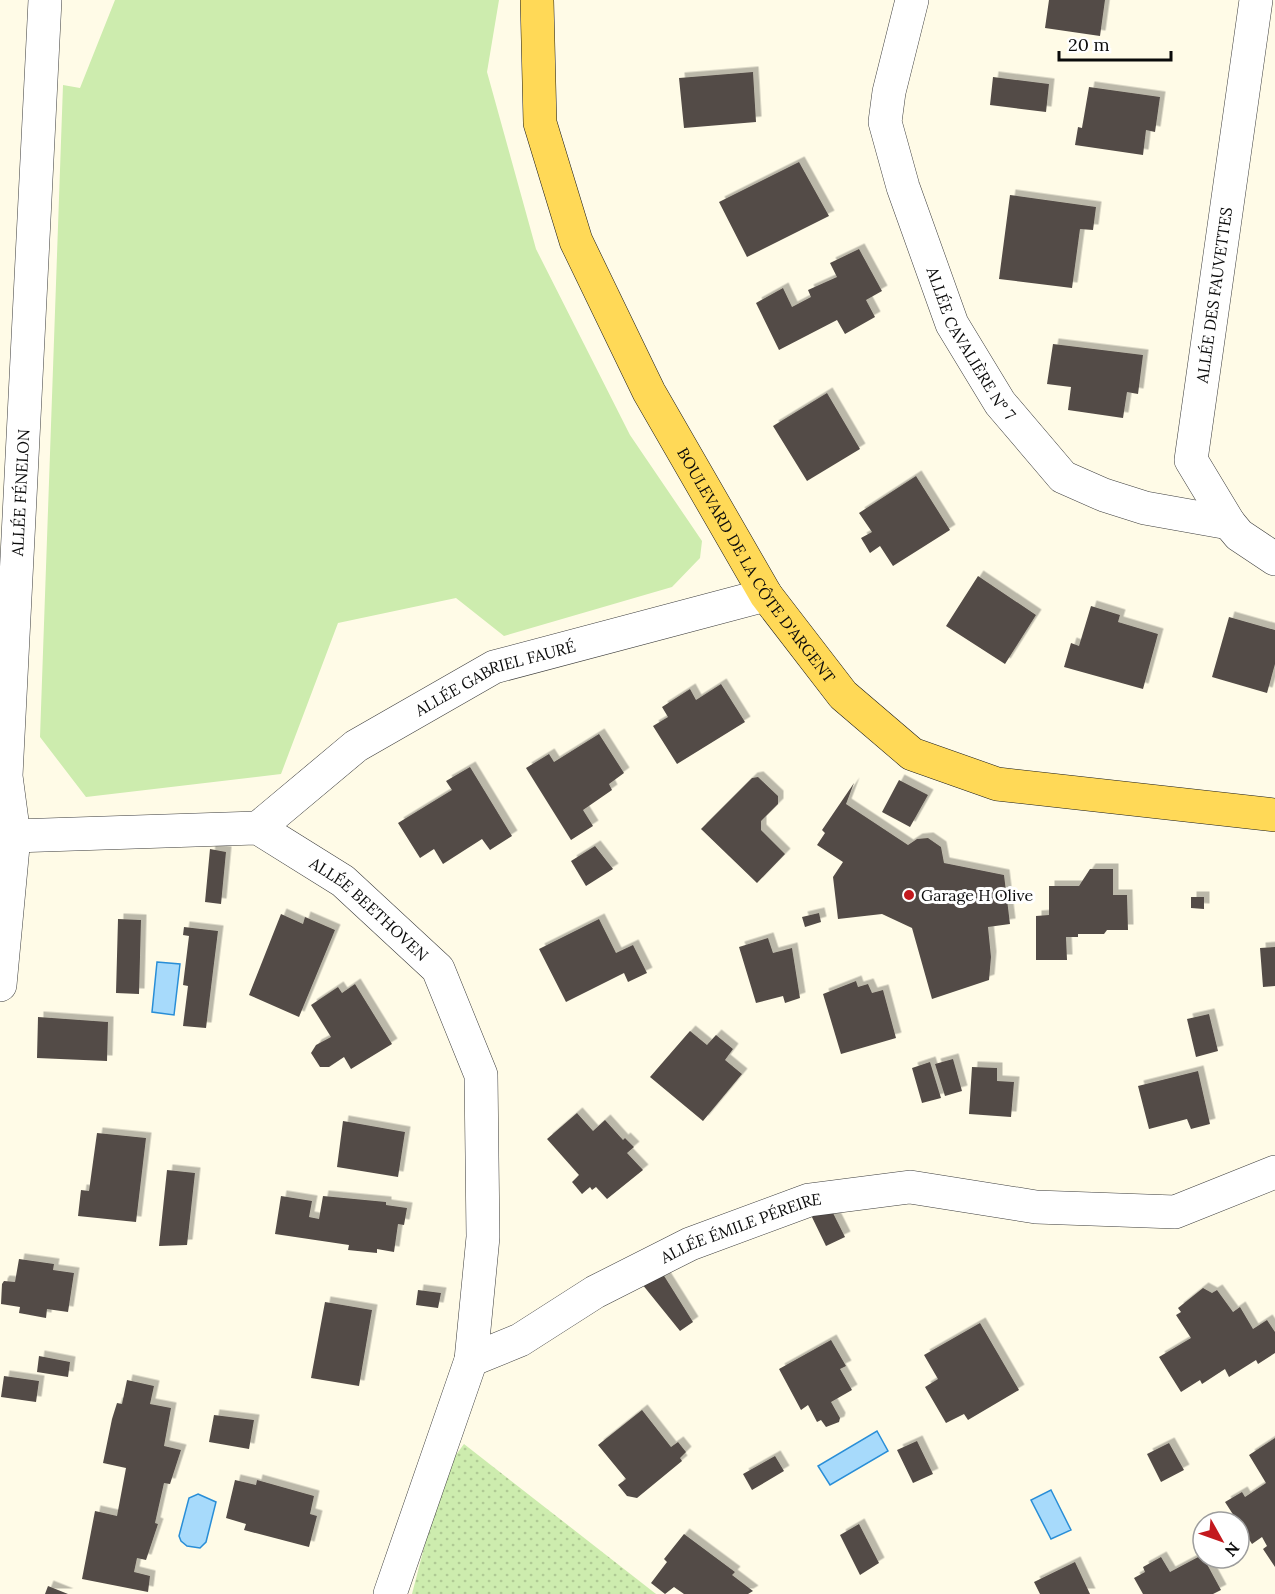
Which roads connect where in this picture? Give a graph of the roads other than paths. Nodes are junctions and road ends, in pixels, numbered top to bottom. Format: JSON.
{"nodes":[{"id":1,"x":45,"y":0,"type":"edge"},
{"id":2,"x":537,"y":0,"type":"edge"},
{"id":3,"x":1256,"y":0,"type":"edge"},
{"id":4,"x":908,"y":14,"type":"edge"},
{"id":5,"x":1229,"y":523,"type":"junction"},
{"id":6,"x":1275,"y":559,"type":"edge"},
{"id":7,"x":766,"y":595,"type":"junction"},
{"id":8,"x":1275,"y":815,"type":"edge"},
{"id":9,"x":258,"y":828,"type":"junction"},
{"id":10,"x":14,"y":836,"type":"junction"},
{"id":11,"x":0,"y":985,"type":"edge"},
{"id":12,"x":1275,"y":1172,"type":"edge"},
{"id":13,"x":471,"y":1360,"type":"junction"},
{"id":14,"x":390,"y":1594,"type":"edge"}],
"edges":[{"from":1,"to":10,"type":"street","name":"ALLÉE FÉNELON"},
{"from":2,"to":7,"type":"main road","name":"BOULEVARD DE LA CÔTE D'ARGENT"},
{"from":3,"to":5,"type":"street","name":"ALLÉE DES FAUVETTES"},
{"from":4,"to":5,"type":"street","name":"ALLÉE CAVALIÈRE N° 7"},
{"from":5,"to":6,"type":"street","name":"ALLÉE DES FAUVETTES"},
{"from":7,"to":8,"type":"main road","name":"BOULEVARD DE LA CÔTE D'ARGENT"},
{"from":7,"to":9,"type":"street","name":"ALLÉE GABRIEL FAURÉ"},
{"from":9,"to":10,"type":"street"},
{"from":9,"to":13,"type":"street","name":"ALLÉE BEETHOVEN"},
{"from":10,"to":11,"type":"street","name":"ALLÉE FÉNELON"},
{"from":12,"to":13,"type":"street","name":"ALLÉE ÉMILE PÉREIRE"},
{"from":13,"to":14,"type":"street"}]}
